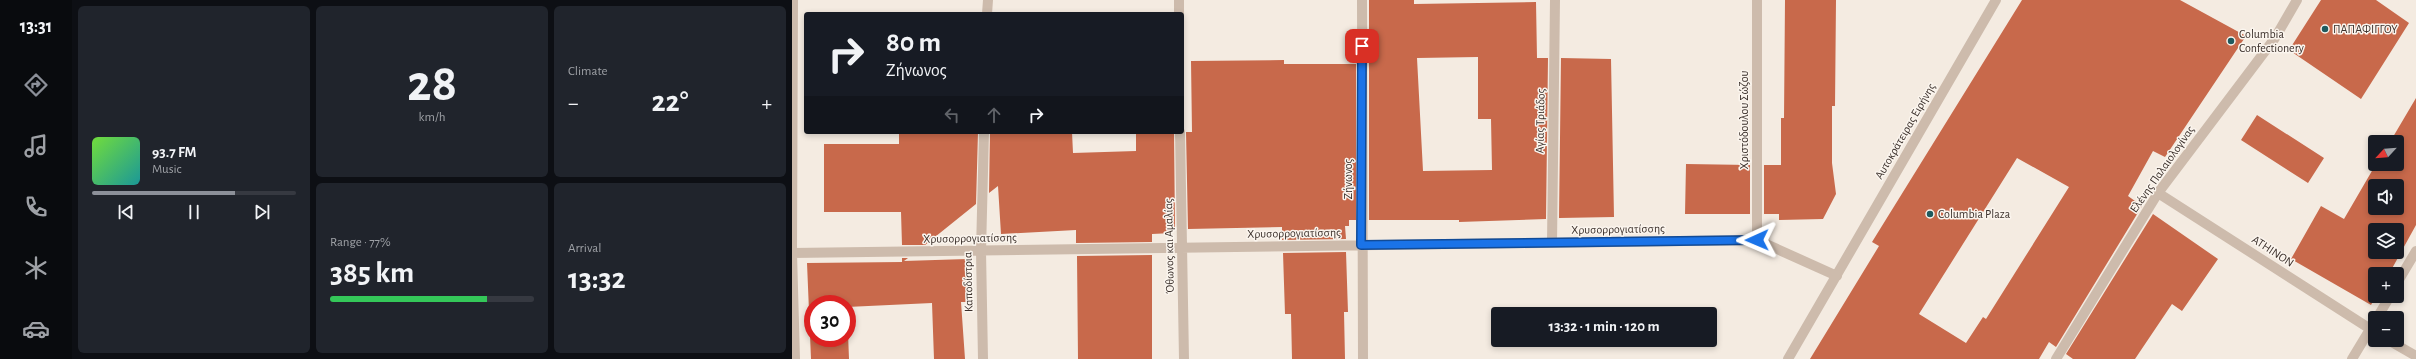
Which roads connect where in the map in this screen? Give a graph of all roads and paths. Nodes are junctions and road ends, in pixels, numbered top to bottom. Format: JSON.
{"nodes":[{"id":1,"x":793,"y":0,"type":"edge"},
{"id":2,"x":988,"y":0,"type":"edge"},
{"id":3,"x":1179,"y":0,"type":"edge"},
{"id":4,"x":1362,"y":0,"type":"edge"},
{"id":5,"x":1555,"y":0,"type":"edge"},
{"id":6,"x":1757,"y":0,"type":"edge"},
{"id":7,"x":1996,"y":0,"type":"edge"},
{"id":8,"x":2297,"y":0,"type":"edge"},
{"id":9,"x":987,"y":12,"type":"edge"},
{"id":10,"x":1179,"y":12,"type":"edge"},
{"id":11,"x":984,"y":134,"type":"edge"},
{"id":12,"x":1180,"y":134,"type":"edge"},
{"id":13,"x":2158,"y":193,"type":"junction"},
{"id":14,"x":1757,"y":240,"type":"junction"},
{"id":15,"x":1552,"y":243,"type":"junction"},
{"id":16,"x":1361,"y":245,"type":"junction"},
{"id":17,"x":1181,"y":248,"type":"junction"},
{"id":18,"x":981,"y":251,"type":"junction"},
{"id":19,"x":2416,"y":251,"type":"edge"},
{"id":20,"x":792,"y":253,"type":"edge"},
{"id":21,"x":2404,"y":271,"type":"edge"},
{"id":22,"x":1837,"y":276,"type":"junction"},
{"id":23,"x":2368,"y":325,"type":"edge"},
{"id":24,"x":2368,"y":335,"type":"edge"},
{"id":25,"x":2400,"y":347,"type":"edge"},
{"id":26,"x":2416,"y":356,"type":"edge"},
{"id":27,"x":795,"y":359,"type":"edge"},
{"id":28,"x":983,"y":359,"type":"edge"},
{"id":29,"x":1184,"y":359,"type":"edge"},
{"id":30,"x":1363,"y":359,"type":"edge"},
{"id":31,"x":1788,"y":359,"type":"edge"},
{"id":32,"x":2056,"y":359,"type":"edge"},
{"id":33,"x":2352,"y":359,"type":"edge"}],
"edges":[{"from":1,"to":20,"type":"street"},
{"from":2,"to":9,"type":"street"},
{"from":3,"to":10,"type":"street"},
{"from":4,"to":16,"type":"street","name":"Ζήνωνος"},
{"from":5,"to":15,"type":"street","name":"Αγίας Τριάδος"},
{"from":6,"to":14,"type":"street","name":"Χριστόδουλου Σώζου"},
{"from":7,"to":22,"type":"street","name":"Αυτοκράτειρας Ειρήνης"},
{"from":8,"to":13,"type":"street","name":"Ελένης Παλαιολογίνας"},
{"from":11,"to":18,"type":"street","name":"Καποδίστρια"},
{"from":12,"to":17,"type":"street","name":"Όθωνος και Αμαλίας"},
{"from":13,"to":23,"type":"street","name":"ATHINON"},
{"from":13,"to":32,"type":"street","name":"Ελένης Παλαιολογίνας"},
{"from":14,"to":15,"type":"street","name":"Χρυσορρογιατίσσης"},
{"from":14,"to":22,"type":"street","name":"Χρυσορρογιατίσσης"},
{"from":15,"to":16,"type":"street","name":"Χρυσορρογιατίσσης"},
{"from":16,"to":17,"type":"street","name":"Χρυσορρογιατίσσης"},
{"from":16,"to":30,"type":"street","name":"Ζήνωνος"},
{"from":17,"to":18,"type":"street","name":"Χρυσορρογιατίσσης"},
{"from":17,"to":29,"type":"street","name":"Όθωνος και Αμαλίας"},
{"from":18,"to":20,"type":"street","name":"Χρυσορρογιατίσσης"},
{"from":18,"to":28,"type":"street","name":"Καποδίστρια"},
{"from":19,"to":21,"type":"street"},
{"from":20,"to":27,"type":"street"},
{"from":22,"to":31,"type":"street","name":"Αυτοκράτειρας Ειρήνης"},
{"from":24,"to":33,"type":"street"},
{"from":25,"to":26,"type":"street"}]}
